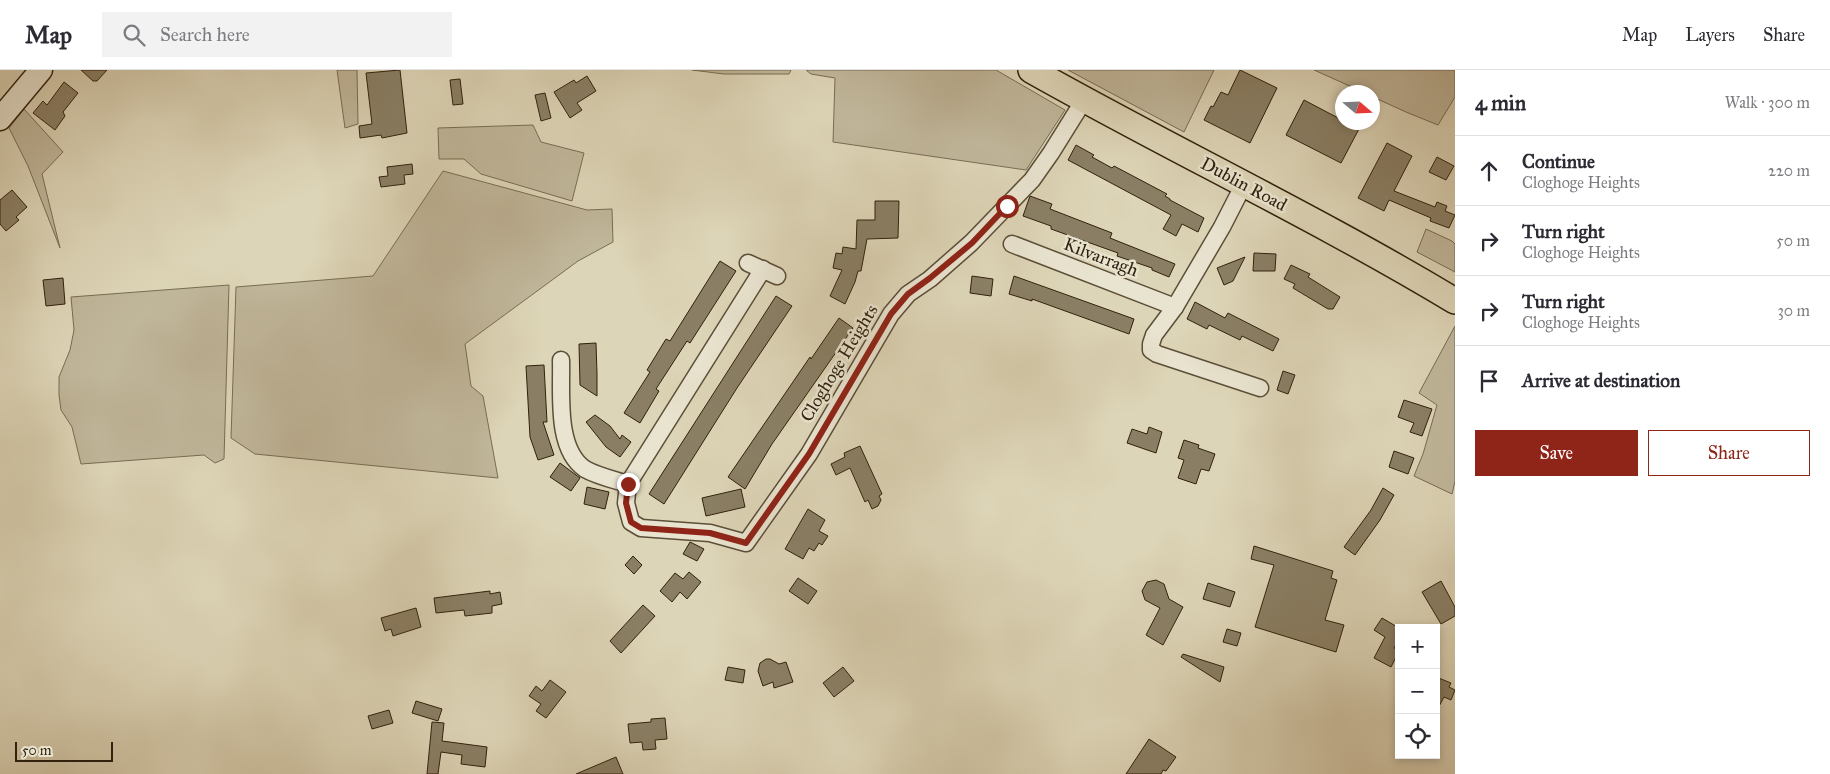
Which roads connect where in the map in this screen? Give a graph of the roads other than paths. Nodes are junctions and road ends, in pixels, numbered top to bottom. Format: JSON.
{"nodes":[{"id":1,"x":41,"y":70,"type":"edge"},
{"id":2,"x":1031,"y":70,"type":"edge"},
{"id":3,"x":1084,"y":100,"type":"junction"},
{"id":4,"x":0,"y":119,"type":"edge"},
{"id":5,"x":1244,"y":184,"type":"junction"},
{"id":6,"x":1012,"y":244,"type":"dead end"},
{"id":7,"x":763,"y":269,"type":"dead end"},
{"id":8,"x":1455,"y":300,"type":"edge"},
{"id":9,"x":1175,"y":307,"type":"junction"},
{"id":10,"x":561,"y":360,"type":"dead end"},
{"id":11,"x":1260,"y":388,"type":"dead end"},
{"id":12,"x":628,"y":484,"type":"junction"}],
"edges":[{"from":1,"to":4,"type":"street"},
{"from":2,"to":3,"type":"main road","name":"Dublin Road"},
{"from":3,"to":5,"type":"main road","name":"Dublin Road"},
{"from":3,"to":12,"type":"street","name":"Cloghoge Heights"},
{"from":5,"to":8,"type":"main road","name":"Dublin Road"},
{"from":5,"to":9,"type":"street"},
{"from":6,"to":9,"type":"street","name":"Kilvarragh"},
{"from":7,"to":12,"type":"street"},
{"from":9,"to":11,"type":"street"},
{"from":10,"to":12,"type":"street"}]}
